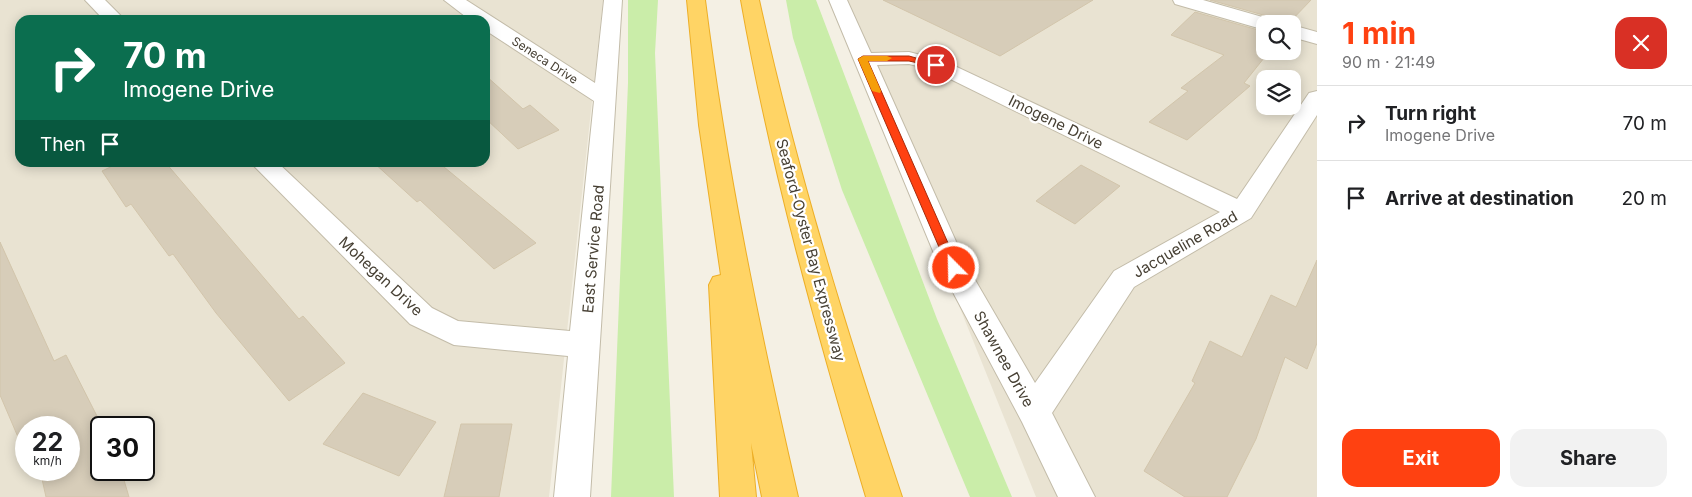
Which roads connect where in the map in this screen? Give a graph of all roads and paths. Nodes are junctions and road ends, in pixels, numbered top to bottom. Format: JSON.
{"nodes":[{"id":1,"x":94,"y":0,"type":"edge"},
{"id":2,"x":453,"y":0,"type":"edge"},
{"id":3,"x":613,"y":0,"type":"edge"},
{"id":4,"x":696,"y":0,"type":"edge"},
{"id":5,"x":750,"y":0,"type":"edge"},
{"id":6,"x":838,"y":0,"type":"edge"},
{"id":7,"x":1182,"y":0,"type":"edge"},
{"id":8,"x":110,"y":15,"type":"edge"},
{"id":9,"x":475,"y":15,"type":"edge"},
{"id":10,"x":1256,"y":21,"type":"edge"},
{"id":11,"x":490,"y":25,"type":"edge"},
{"id":12,"x":1301,"y":34,"type":"edge"},
{"id":13,"x":1317,"y":38,"type":"edge"},
{"id":14,"x":863,"y":59,"type":"junction"},
{"id":15,"x":1317,"y":98,"type":"edge"},
{"id":16,"x":606,"y":99,"type":"junction"},
{"id":17,"x":267,"y":167,"type":"edge"},
{"id":18,"x":719,"y":179,"type":"junction"},
{"id":19,"x":1242,"y":212,"type":"junction"},
{"id":20,"x":586,"y":345,"type":"junction"},
{"id":21,"x":839,"y":355,"type":"junction"},
{"id":22,"x":1034,"y":412,"type":"junction"},
{"id":23,"x":572,"y":497,"type":"edge"},
{"id":24,"x":738,"y":497,"type":"edge"},
{"id":25,"x":780,"y":497,"type":"edge"},
{"id":26,"x":884,"y":497,"type":"edge"},
{"id":27,"x":903,"y":497,"type":"edge"},
{"id":28,"x":1077,"y":497,"type":"edge"}],
"edges":[{"from":1,"to":8,"type":"street"},
{"from":2,"to":9,"type":"street","name":"Seneca Drive"},
{"from":3,"to":16,"type":"street","name":"East Service Road"},
{"from":4,"to":18,"type":"highway"},
{"from":5,"to":21,"type":"highway","name":"Seaford-Oyster Bay Expressway"},
{"from":6,"to":14,"type":"street","name":"Shawnee Drive"},
{"from":7,"to":10,"type":"street"},
{"from":11,"to":16,"type":"street","name":"Seneca Drive"},
{"from":12,"to":13,"type":"street"},
{"from":14,"to":19,"type":"street","name":"Imogene Drive"},
{"from":14,"to":22,"type":"street","name":"Shawnee Drive"},
{"from":15,"to":19,"type":"street","name":"Jacqueline Road"},
{"from":16,"to":20,"type":"street","name":"East Service Road"},
{"from":17,"to":20,"type":"street","name":"Mohegan Drive"},
{"from":18,"to":24,"type":"highway"},
{"from":18,"to":25,"type":"highway"},
{"from":19,"to":22,"type":"street","name":"Jacqueline Road"},
{"from":20,"to":23,"type":"street","name":"East Service Road"},
{"from":21,"to":26,"type":"highway","name":"Seaford-Oyster Bay Expressway"},
{"from":21,"to":27,"type":"highway"},
{"from":22,"to":28,"type":"street","name":"Shawnee Drive"}]}
